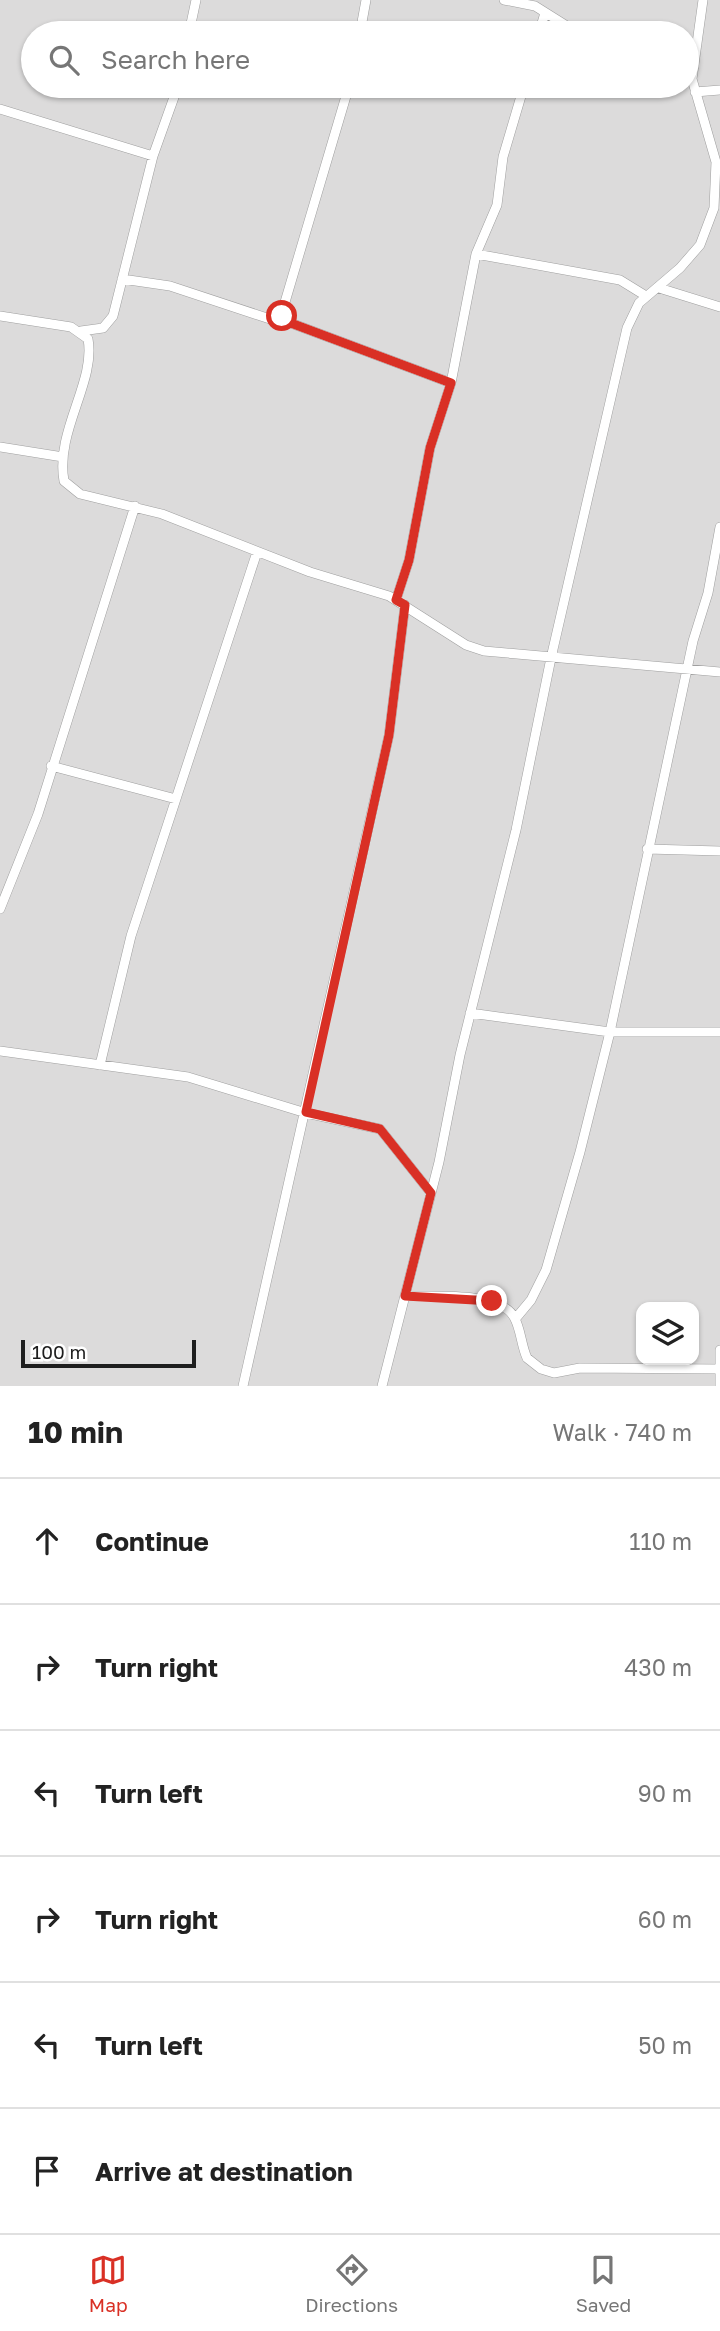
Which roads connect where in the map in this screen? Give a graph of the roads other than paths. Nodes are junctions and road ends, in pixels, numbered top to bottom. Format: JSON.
{"nodes":[{"id":1,"x":196,"y":0,"type":"edge"},
{"id":2,"x":366,"y":0,"type":"edge"},
{"id":3,"x":504,"y":0,"type":"edge"},
{"id":4,"x":703,"y":0,"type":"edge"},
{"id":5,"x":535,"y":3,"type":"edge"},
{"id":6,"x":545,"y":13,"type":"junction"},
{"id":7,"x":192,"y":21,"type":"edge"},
{"id":8,"x":362,"y":21,"type":"edge"},
{"id":9,"x":543,"y":21,"type":"edge"},
{"id":10,"x":558,"y":21,"type":"edge"},
{"id":11,"x":699,"y":22,"type":"edge"},
{"id":12,"x":720,"y":90,"type":"edge"},
{"id":13,"x":699,"y":92,"type":"edge"},
{"id":14,"x":174,"y":98,"type":"edge"},
{"id":15,"x":345,"y":98,"type":"edge"},
{"id":16,"x":520,"y":98,"type":"edge"},
{"id":17,"x":697,"y":98,"type":"edge"},
{"id":18,"x":0,"y":109,"type":"edge"},
{"id":19,"x":153,"y":156,"type":"junction"},
{"id":20,"x":476,"y":254,"type":"junction"},
{"id":21,"x":122,"y":279,"type":"junction"},
{"id":22,"x":659,"y":288,"type":"junction"},
{"id":23,"x":646,"y":296,"type":"junction"},
{"id":24,"x":720,"y":307,"type":"edge"},
{"id":25,"x":0,"y":316,"type":"edge"},
{"id":26,"x":280,"y":319,"type":"junction"},
{"id":27,"x":80,"y":331,"type":"junction"},
{"id":28,"x":451,"y":383,"type":"junction"},
{"id":29,"x":0,"y":447,"type":"edge"},
{"id":30,"x":63,"y":457,"type":"junction"},
{"id":31,"x":135,"y":506,"type":"junction"},
{"id":32,"x":720,"y":527,"type":"edge"},
{"id":33,"x":257,"y":552,"type":"junction"},
{"id":34,"x":401,"y":602,"type":"junction"},
{"id":35,"x":551,"y":658,"type":"junction"},
{"id":36,"x":687,"y":668,"type":"junction"},
{"id":37,"x":720,"y":672,"type":"edge"},
{"id":38,"x":51,"y":766,"type":"junction"},
{"id":39,"x":176,"y":799,"type":"junction"},
{"id":40,"x":647,"y":849,"type":"junction"},
{"id":41,"x":720,"y":851,"type":"edge"},
{"id":42,"x":0,"y":909,"type":"edge"},
{"id":43,"x":470,"y":1013,"type":"junction"},
{"id":44,"x":610,"y":1032,"type":"junction"},
{"id":45,"x":720,"y":1032,"type":"edge"},
{"id":46,"x":0,"y":1051,"type":"edge"},
{"id":47,"x":100,"y":1065,"type":"junction"},
{"id":48,"x":306,"y":1112,"type":"junction"},
{"id":49,"x":431,"y":1193,"type":"junction"},
{"id":50,"x":405,"y":1296,"type":"junction"},
{"id":51,"x":516,"y":1318,"type":"junction"},
{"id":52,"x":720,"y":1350,"type":"edge"},
{"id":53,"x":719,"y":1369,"type":"edge"},
{"id":54,"x":243,"y":1386,"type":"edge"},
{"id":55,"x":383,"y":1386,"type":"edge"},
{"id":56,"x":720,"y":1386,"type":"edge"}],
"edges":[{"from":1,"to":7,"type":"street"},
{"from":2,"to":8,"type":"street"},
{"from":3,"to":5,"type":"street"},
{"from":4,"to":11,"type":"street"},
{"from":5,"to":6,"type":"street"},
{"from":6,"to":9,"type":"street"},
{"from":6,"to":10,"type":"street"},
{"from":12,"to":13,"type":"street"},
{"from":14,"to":19,"type":"street"},
{"from":15,"to":26,"type":"street"},
{"from":16,"to":20,"type":"street"},
{"from":17,"to":22,"type":"street"},
{"from":18,"to":19,"type":"street"},
{"from":19,"to":21,"type":"street"},
{"from":20,"to":23,"type":"street"},
{"from":20,"to":28,"type":"street"},
{"from":21,"to":26,"type":"street"},
{"from":21,"to":27,"type":"street"},
{"from":22,"to":23,"type":"street"},
{"from":22,"to":24,"type":"street"},
{"from":23,"to":35,"type":"street"},
{"from":25,"to":27,"type":"street"},
{"from":26,"to":28,"type":"street"},
{"from":27,"to":30,"type":"street"},
{"from":28,"to":34,"type":"street"},
{"from":29,"to":30,"type":"street"},
{"from":30,"to":31,"type":"street"},
{"from":31,"to":33,"type":"street"},
{"from":31,"to":38,"type":"street"},
{"from":32,"to":36,"type":"street"},
{"from":33,"to":34,"type":"street"},
{"from":33,"to":39,"type":"street"},
{"from":34,"to":35,"type":"street"},
{"from":34,"to":48,"type":"street"},
{"from":35,"to":36,"type":"street"},
{"from":35,"to":43,"type":"street"},
{"from":36,"to":37,"type":"street"},
{"from":36,"to":40,"type":"street"},
{"from":38,"to":39,"type":"street"},
{"from":38,"to":42,"type":"street"},
{"from":39,"to":47,"type":"street"},
{"from":40,"to":41,"type":"street"},
{"from":40,"to":44,"type":"street"},
{"from":43,"to":44,"type":"street"},
{"from":43,"to":49,"type":"street"},
{"from":44,"to":45,"type":"street"},
{"from":44,"to":51,"type":"street"},
{"from":46,"to":47,"type":"street"},
{"from":47,"to":48,"type":"street"},
{"from":48,"to":49,"type":"street"},
{"from":48,"to":54,"type":"street"},
{"from":49,"to":50,"type":"street"},
{"from":50,"to":51,"type":"street"},
{"from":50,"to":55,"type":"street"},
{"from":51,"to":53,"type":"street"},
{"from":52,"to":53,"type":"street"},
{"from":53,"to":56,"type":"street"}]}
